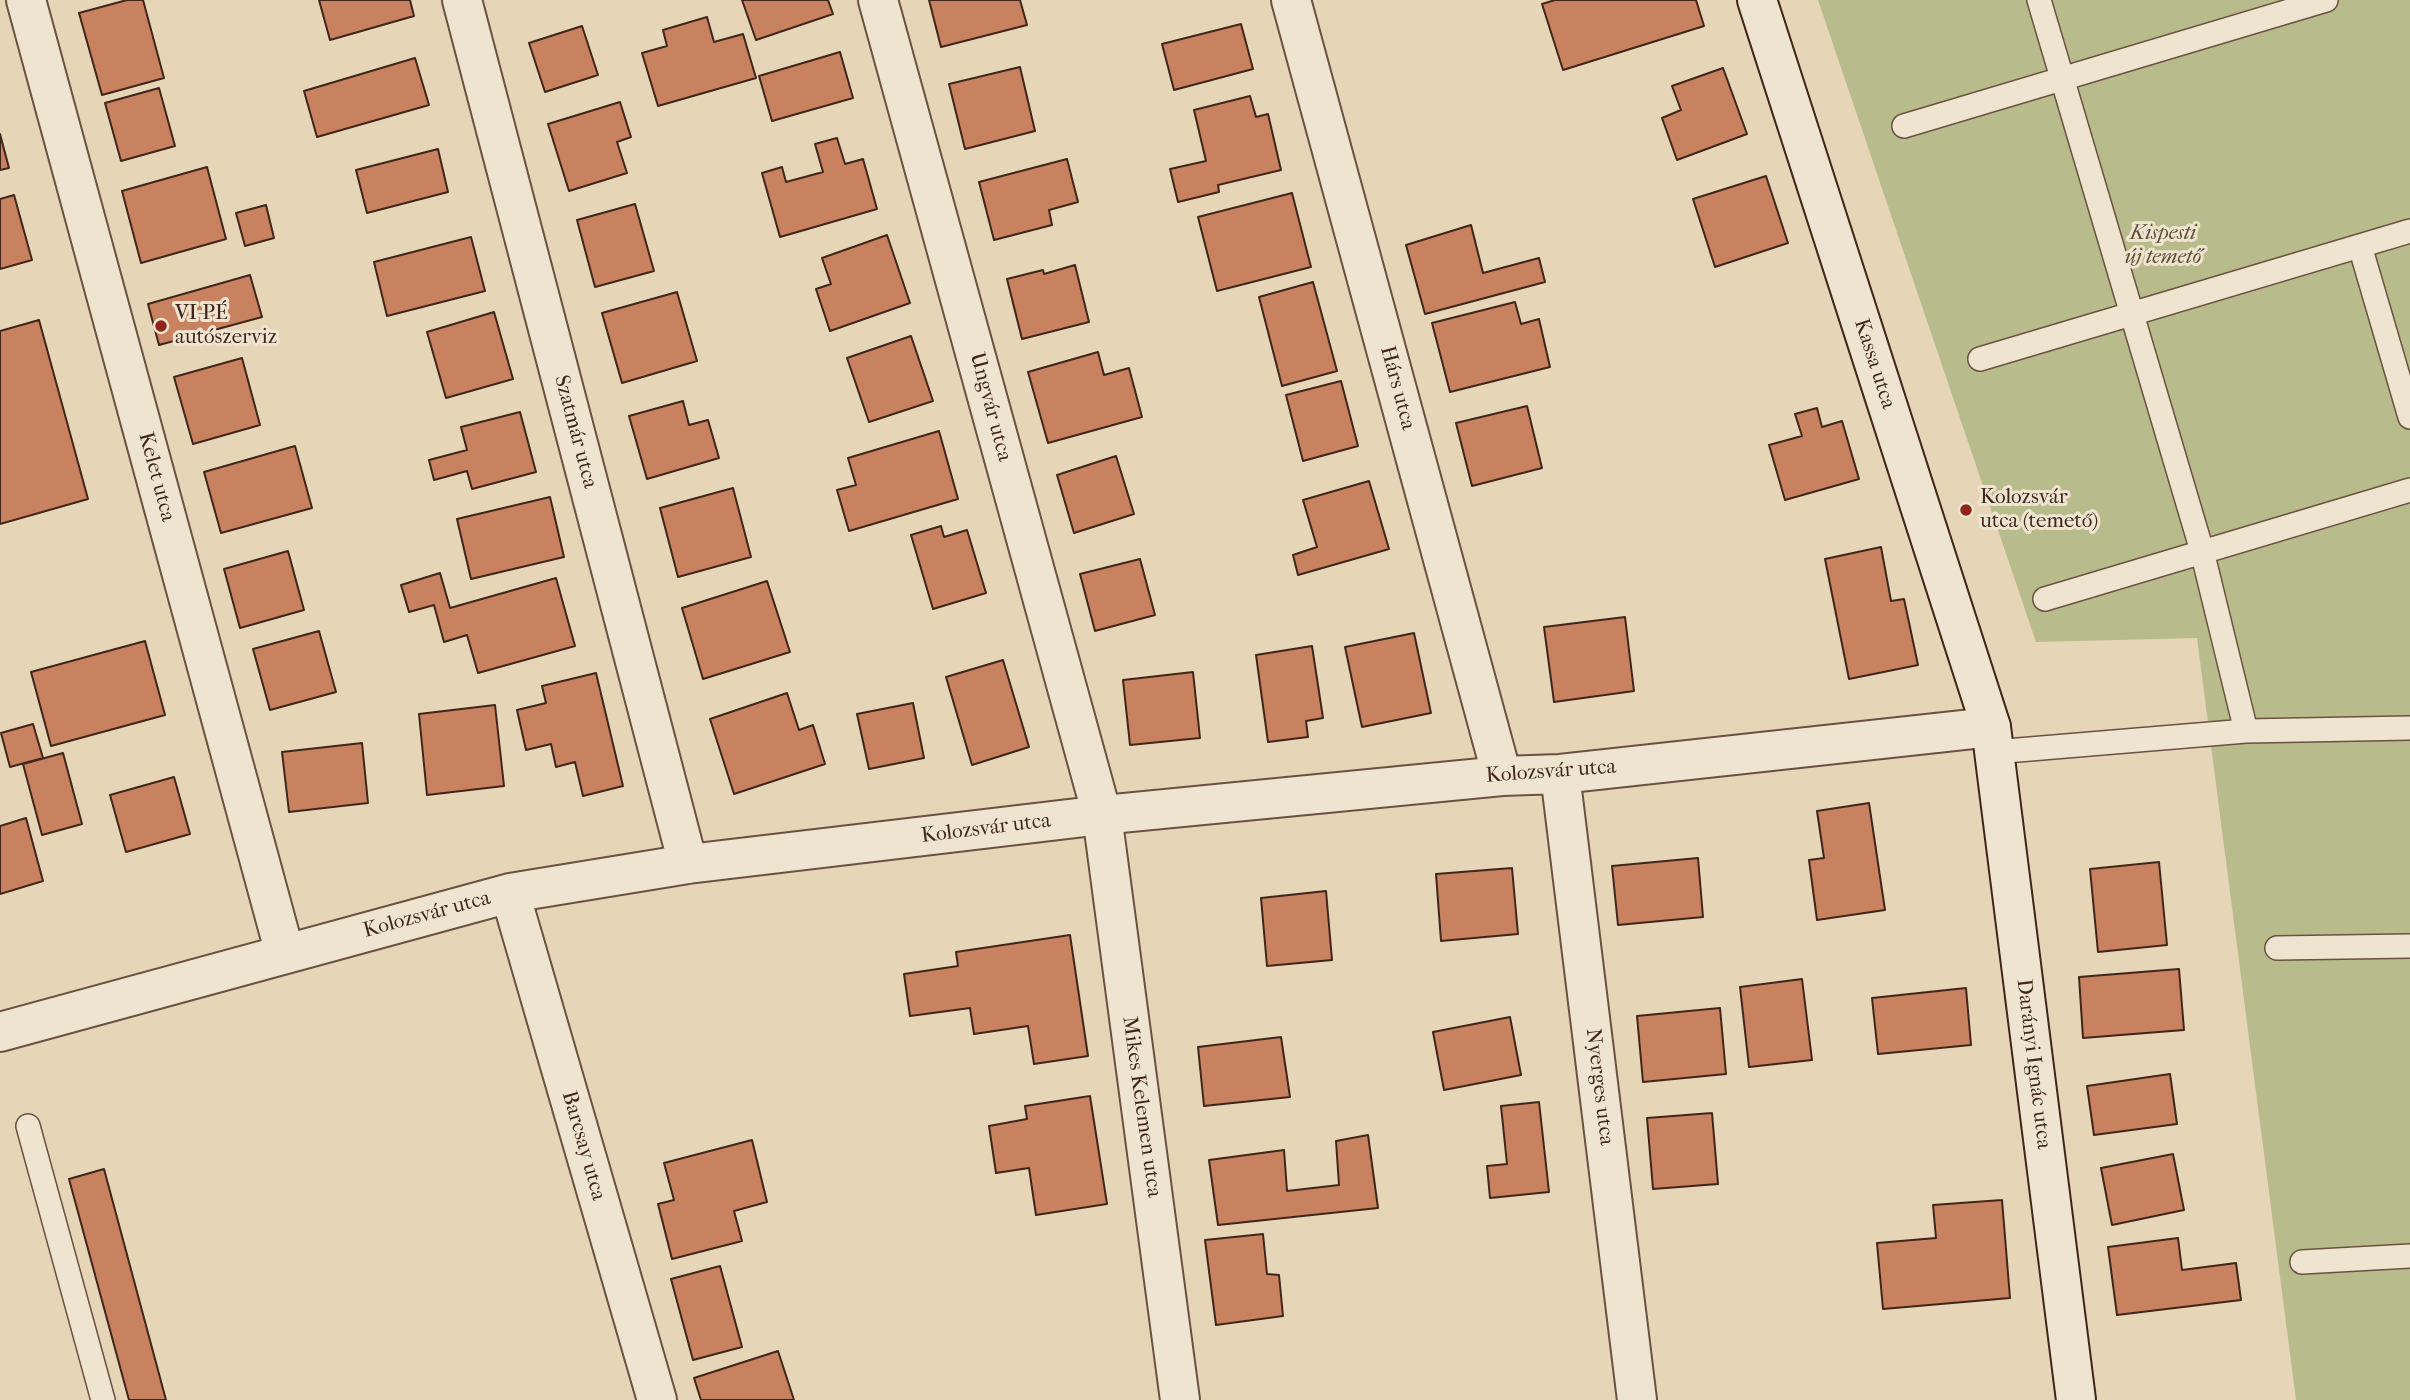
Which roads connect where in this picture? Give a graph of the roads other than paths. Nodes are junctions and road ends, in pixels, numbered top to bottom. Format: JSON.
{"nodes":[{"id":1,"x":26,"y":0,"type":"edge"},
{"id":2,"x":461,"y":0,"type":"edge"},
{"id":3,"x":878,"y":0,"type":"edge"},
{"id":4,"x":1291,"y":0,"type":"edge"},
{"id":5,"x":1757,"y":0,"type":"edge"},
{"id":6,"x":2039,"y":0,"type":"edge"},
{"id":7,"x":2326,"y":0,"type":"edge"},
{"id":8,"x":2062,"y":78,"type":"junction"},
{"id":9,"x":1904,"y":126,"type":"dead end"},
{"id":10,"x":2410,"y":231,"type":"edge"},
{"id":11,"x":2360,"y":246,"type":"junction"},
{"id":12,"x":2132,"y":314,"type":"junction"},
{"id":13,"x":1980,"y":359,"type":"dead end"},
{"id":14,"x":2410,"y":417,"type":"edge"},
{"id":15,"x":2410,"y":489,"type":"edge"},
{"id":16,"x":2202,"y":551,"type":"junction"},
{"id":17,"x":2045,"y":599,"type":"dead end"},
{"id":18,"x":2410,"y":728,"type":"edge"},
{"id":19,"x":2246,"y":731,"type":"junction"},
{"id":20,"x":1992,"y":740,"type":"junction"},
{"id":21,"x":1560,"y":774,"type":"junction"},
{"id":22,"x":1502,"y":776,"type":"junction"},
{"id":23,"x":1102,"y":815,"type":"junction"},
{"id":24,"x":688,"y":864,"type":"junction"},
{"id":25,"x":510,"y":893,"type":"junction"},
{"id":26,"x":2410,"y":946,"type":"edge"},
{"id":27,"x":2277,"y":948,"type":"dead end"},
{"id":28,"x":285,"y":954,"type":"junction"},
{"id":29,"x":0,"y":1032,"type":"edge"},
{"id":30,"x":28,"y":1126,"type":"dead end"},
{"id":31,"x":2410,"y":1256,"type":"edge"},
{"id":32,"x":2302,"y":1262,"type":"dead end"},
{"id":33,"x":103,"y":1400,"type":"edge"},
{"id":34,"x":657,"y":1400,"type":"edge"},
{"id":35,"x":1180,"y":1400,"type":"edge"},
{"id":36,"x":1637,"y":1400,"type":"edge"},
{"id":37,"x":2076,"y":1400,"type":"edge"}],
"edges":[{"from":1,"to":28,"type":"street","name":"Kelet utca"},
{"from":2,"to":24,"type":"street","name":"Szatmár utca"},
{"from":3,"to":23,"type":"street","name":"Ungvár utca"},
{"from":4,"to":22,"type":"street","name":"Hárs utca"},
{"from":5,"to":20,"type":"street","name":"Kassa utca"},
{"from":6,"to":8,"type":"lane"},
{"from":7,"to":8,"type":"lane"},
{"from":8,"to":9,"type":"lane"},
{"from":8,"to":12,"type":"lane"},
{"from":10,"to":11,"type":"lane"},
{"from":11,"to":12,"type":"lane"},
{"from":11,"to":14,"type":"lane"},
{"from":12,"to":13,"type":"lane"},
{"from":12,"to":16,"type":"lane"},
{"from":15,"to":16,"type":"lane"},
{"from":16,"to":17,"type":"lane"},
{"from":16,"to":19,"type":"lane"},
{"from":18,"to":19,"type":"lane"},
{"from":19,"to":20,"type":"lane"},
{"from":20,"to":21,"type":"street","name":"Kolozsvár utca"},
{"from":20,"to":37,"type":"street","name":"Darányi Ignác utca"},
{"from":21,"to":22,"type":"street","name":"Kolozsvár utca"},
{"from":21,"to":36,"type":"street","name":"Nyerges utca"},
{"from":22,"to":23,"type":"street","name":"Kolozsvár utca"},
{"from":23,"to":24,"type":"street","name":"Kolozsvár utca"},
{"from":23,"to":35,"type":"street","name":"Mikes Kelemen utca"},
{"from":24,"to":25,"type":"street","name":"Kolozsvár utca"},
{"from":25,"to":28,"type":"street","name":"Kolozsvár utca"},
{"from":25,"to":34,"type":"street","name":"Barcsay utca"},
{"from":26,"to":27,"type":"lane"},
{"from":28,"to":29,"type":"street","name":"Kolozsvár utca"},
{"from":30,"to":33,"type":"lane"},
{"from":31,"to":32,"type":"lane"}]}
